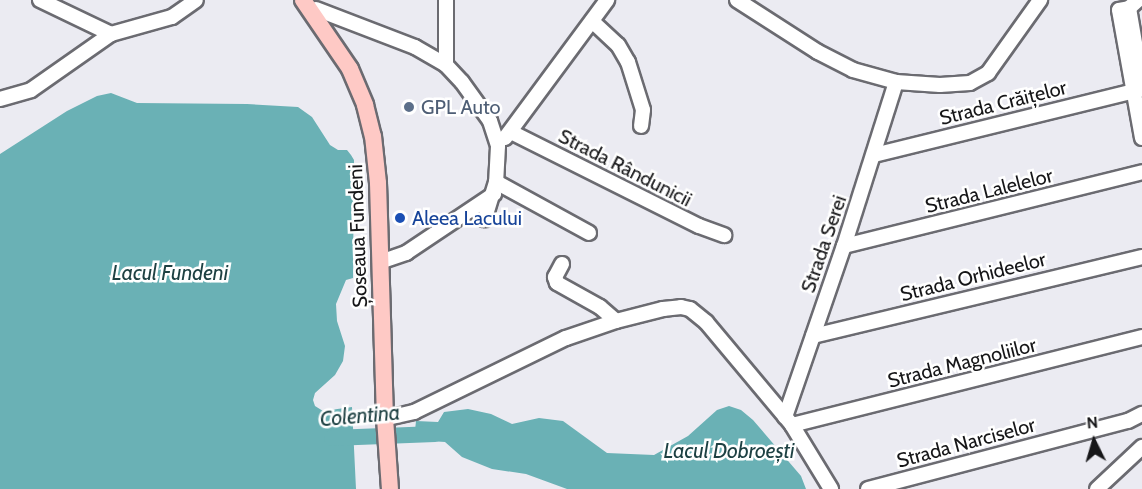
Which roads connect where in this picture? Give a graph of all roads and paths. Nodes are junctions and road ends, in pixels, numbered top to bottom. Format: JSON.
{"nodes":[{"id":1,"x":40,"y":0,"type":"edge"},
{"id":2,"x":196,"y":0,"type":"edge"},
{"id":3,"x":446,"y":0,"type":"edge"},
{"id":4,"x":607,"y":0,"type":"edge"},
{"id":5,"x":737,"y":0,"type":"edge"},
{"id":6,"x":1040,"y":0,"type":"edge"},
{"id":7,"x":310,"y":3,"type":"edge"},
{"id":8,"x":1133,"y":4,"type":"edge"},
{"id":9,"x":592,"y":21,"type":"junction"},
{"id":10,"x":111,"y":34,"type":"junction"},
{"id":11,"x":446,"y":65,"type":"junction"},
{"id":12,"x":896,"y":82,"type":"junction"},
{"id":13,"x":1139,"y":88,"type":"edge"},
{"id":14,"x":0,"y":99,"type":"edge"},
{"id":15,"x":641,"y":126,"type":"dead end"},
{"id":16,"x":511,"y":132,"type":"junction"},
{"id":17,"x":1142,"y":138,"type":"edge"},
{"id":18,"x":498,"y":146,"type":"junction"},
{"id":19,"x":874,"y":155,"type":"junction"},
{"id":20,"x":1142,"y":172,"type":"edge"},
{"id":21,"x":495,"y":188,"type":"junction"},
{"id":22,"x":485,"y":219,"type":"dead end"},
{"id":23,"x":589,"y":233,"type":"dead end"},
{"id":24,"x":724,"y":235,"type":"dead end"},
{"id":25,"x":844,"y":246,"type":"junction"},
{"id":26,"x":1142,"y":256,"type":"edge"},
{"id":27,"x":384,"y":261,"type":"junction"},
{"id":28,"x":562,"y":264,"type":"dead end"},
{"id":29,"x":616,"y":321,"type":"junction"},
{"id":30,"x":813,"y":336,"type":"junction"},
{"id":31,"x":1142,"y":337,"type":"edge"},
{"id":32,"x":1142,"y":414,"type":"edge"},
{"id":33,"x":390,"y":418,"type":"junction"},
{"id":34,"x":789,"y":421,"type":"junction"},
{"id":35,"x":1142,"y":447,"type":"edge"},
{"id":36,"x":393,"y":484,"type":"edge"},
{"id":37,"x":831,"y":489,"type":"edge"},
{"id":38,"x":868,"y":489,"type":"edge"},
{"id":39,"x":1097,"y":489,"type":"edge"}],
"edges":[{"from":1,"to":10,"type":"street"},
{"from":2,"to":10,"type":"street"},
{"from":3,"to":11,"type":"street"},
{"from":4,"to":9,"type":"street"},
{"from":5,"to":12,"type":"street"},
{"from":6,"to":12,"type":"street"},
{"from":7,"to":11,"type":"street"},
{"from":7,"to":27,"type":"main road","name":"Șoseaua Fundeni"},
{"from":8,"to":13,"type":"street"},
{"from":9,"to":15,"type":"street"},
{"from":9,"to":16,"type":"street"},
{"from":10,"to":14,"type":"street"},
{"from":11,"to":18,"type":"street"},
{"from":12,"to":19,"type":"street","name":"Strada Serei"},
{"from":13,"to":17,"type":"street"},
{"from":13,"to":19,"type":"street","name":"Strada Crăițelor"},
{"from":16,"to":18,"type":"street"},
{"from":16,"to":24,"type":"street","name":"Strada Rândunicii"},
{"from":18,"to":21,"type":"street"},
{"from":19,"to":25,"type":"street","name":"Strada Serei"},
{"from":20,"to":25,"type":"street","name":"Strada Lalelelor"},
{"from":21,"to":22,"type":"street"},
{"from":21,"to":23,"type":"street"},
{"from":21,"to":27,"type":"street"},
{"from":25,"to":30,"type":"street","name":"Strada Serei"},
{"from":26,"to":30,"type":"street","name":"Strada Orhideelor"},
{"from":27,"to":33,"type":"main road","name":"Șoseaua Fundeni"},
{"from":28,"to":29,"type":"street"},
{"from":29,"to":33,"type":"street"},
{"from":29,"to":34,"type":"street"},
{"from":30,"to":34,"type":"street","name":"Strada Serei"},
{"from":31,"to":34,"type":"street","name":"Strada Magnoliilor"},
{"from":32,"to":38,"type":"street","name":"Strada Narciselor"},
{"from":33,"to":36,"type":"main road","name":"Șoseaua Fundeni"},
{"from":34,"to":37,"type":"street"},
{"from":35,"to":39,"type":"street"}]}
